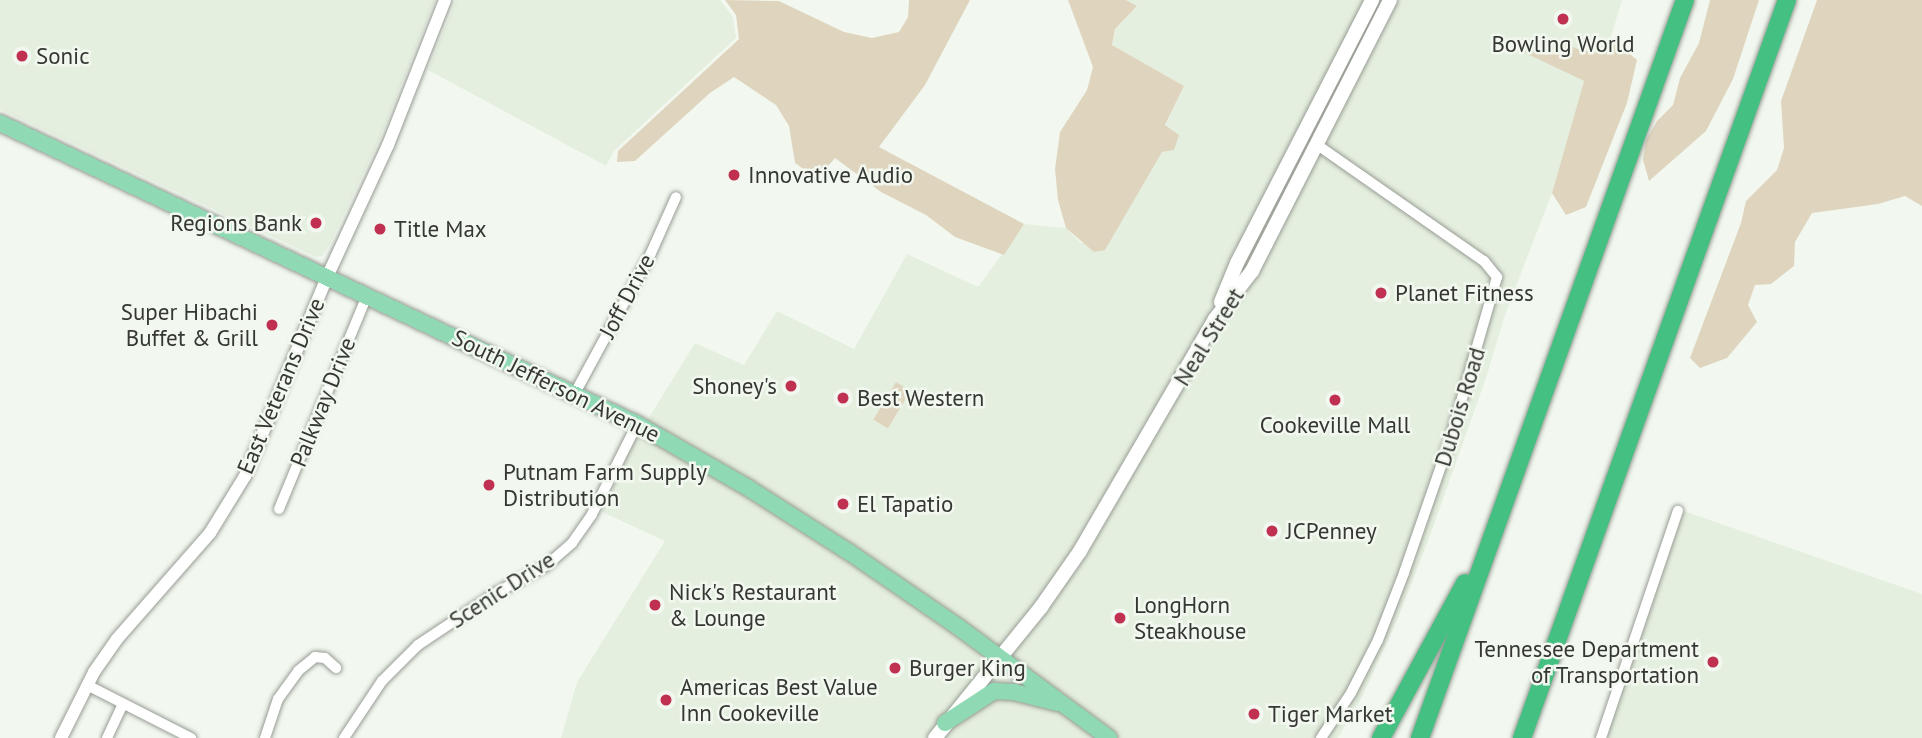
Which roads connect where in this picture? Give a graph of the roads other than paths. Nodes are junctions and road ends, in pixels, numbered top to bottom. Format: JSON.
{"nodes":[{"id":1,"x":445,"y":0,"type":"edge"},
{"id":2,"x":1372,"y":0,"type":"edge"},
{"id":3,"x":1390,"y":0,"type":"edge"},
{"id":4,"x":1685,"y":0,"type":"edge"},
{"id":5,"x":1787,"y":0,"type":"edge"},
{"id":6,"x":0,"y":123,"type":"edge"},
{"id":7,"x":1316,"y":144,"type":"junction"},
{"id":8,"x":676,"y":197,"type":"dead end"},
{"id":9,"x":327,"y":277,"type":"junction"},
{"id":10,"x":367,"y":295,"type":"junction"},
{"id":11,"x":1215,"y":319,"type":"junction"},
{"id":12,"x":575,"y":393,"type":"junction"},
{"id":13,"x":637,"y":424,"type":"junction"},
{"id":14,"x":279,"y":509,"type":"dead end"},
{"id":15,"x":1501,"y":510,"type":"junction"},
{"id":16,"x":1678,"y":511,"type":"dead end"},
{"id":17,"x":1580,"y":576,"type":"junction"},
{"id":18,"x":1000,"y":657,"type":"junction"},
{"id":19,"x":336,"y":667,"type":"dead end"},
{"id":20,"x":87,"y":685,"type":"junction"},
{"id":21,"x":123,"y":704,"type":"junction"},
{"id":22,"x":1064,"y":705,"type":"junction"},
{"id":23,"x":945,"y":723,"type":"junction"},
{"id":24,"x":61,"y":738,"type":"edge"},
{"id":25,"x":107,"y":738,"type":"edge"},
{"id":26,"x":191,"y":738,"type":"edge"},
{"id":27,"x":265,"y":738,"type":"edge"},
{"id":28,"x":344,"y":738,"type":"edge"},
{"id":29,"x":934,"y":738,"type":"edge"},
{"id":30,"x":1109,"y":738,"type":"edge"},
{"id":31,"x":1321,"y":738,"type":"edge"},
{"id":32,"x":1381,"y":738,"type":"edge"},
{"id":33,"x":1420,"y":738,"type":"edge"},
{"id":34,"x":1522,"y":738,"type":"edge"},
{"id":35,"x":1535,"y":738,"type":"edge"},
{"id":36,"x":1601,"y":738,"type":"edge"}],
"edges":[{"from":1,"to":9,"type":"street","name":"East Veterans Drive"},
{"from":2,"to":11,"type":"main road"},
{"from":3,"to":7,"type":"main road","name":"Neal Street"},
{"from":4,"to":15,"type":"highway"},
{"from":5,"to":17,"type":"highway"},
{"from":6,"to":9,"type":"main road","name":"South Jefferson Avenue"},
{"from":7,"to":11,"type":"main road","name":"Neal Street"},
{"from":7,"to":31,"type":"street","name":"Dubois Road"},
{"from":8,"to":12,"type":"street","name":"Joff Drive"},
{"from":9,"to":10,"type":"main road","name":"South Jefferson Avenue"},
{"from":9,"to":20,"type":"street","name":"East Veterans Drive"},
{"from":10,"to":12,"type":"main road","name":"South Jefferson Avenue"},
{"from":10,"to":14,"type":"street","name":"Palkway Drive"},
{"from":11,"to":18,"type":"main road","name":"Neal Street"},
{"from":12,"to":13,"type":"main road","name":"South Jefferson Avenue"},
{"from":13,"to":18,"type":"main road","name":"South Jefferson Avenue"},
{"from":13,"to":28,"type":"street","name":"Scenic Drive"},
{"from":15,"to":32,"type":"highway"},
{"from":15,"to":33,"type":"highway"},
{"from":16,"to":36,"type":"street"},
{"from":17,"to":34,"type":"highway"},
{"from":17,"to":35,"type":"highway"},
{"from":18,"to":22,"type":"main road","name":"South Jefferson Avenue"},
{"from":18,"to":23,"type":"main road","name":"Neal Street"},
{"from":19,"to":27,"type":"street"},
{"from":20,"to":21,"type":"street"},
{"from":20,"to":24,"type":"street","name":"East Veterans Drive"},
{"from":21,"to":25,"type":"street"},
{"from":21,"to":26,"type":"street"},
{"from":22,"to":23,"type":"main road"},
{"from":22,"to":30,"type":"main road","name":"South Jefferson Avenue"},
{"from":23,"to":29,"type":"main road","name":"Neal Street"}]}
